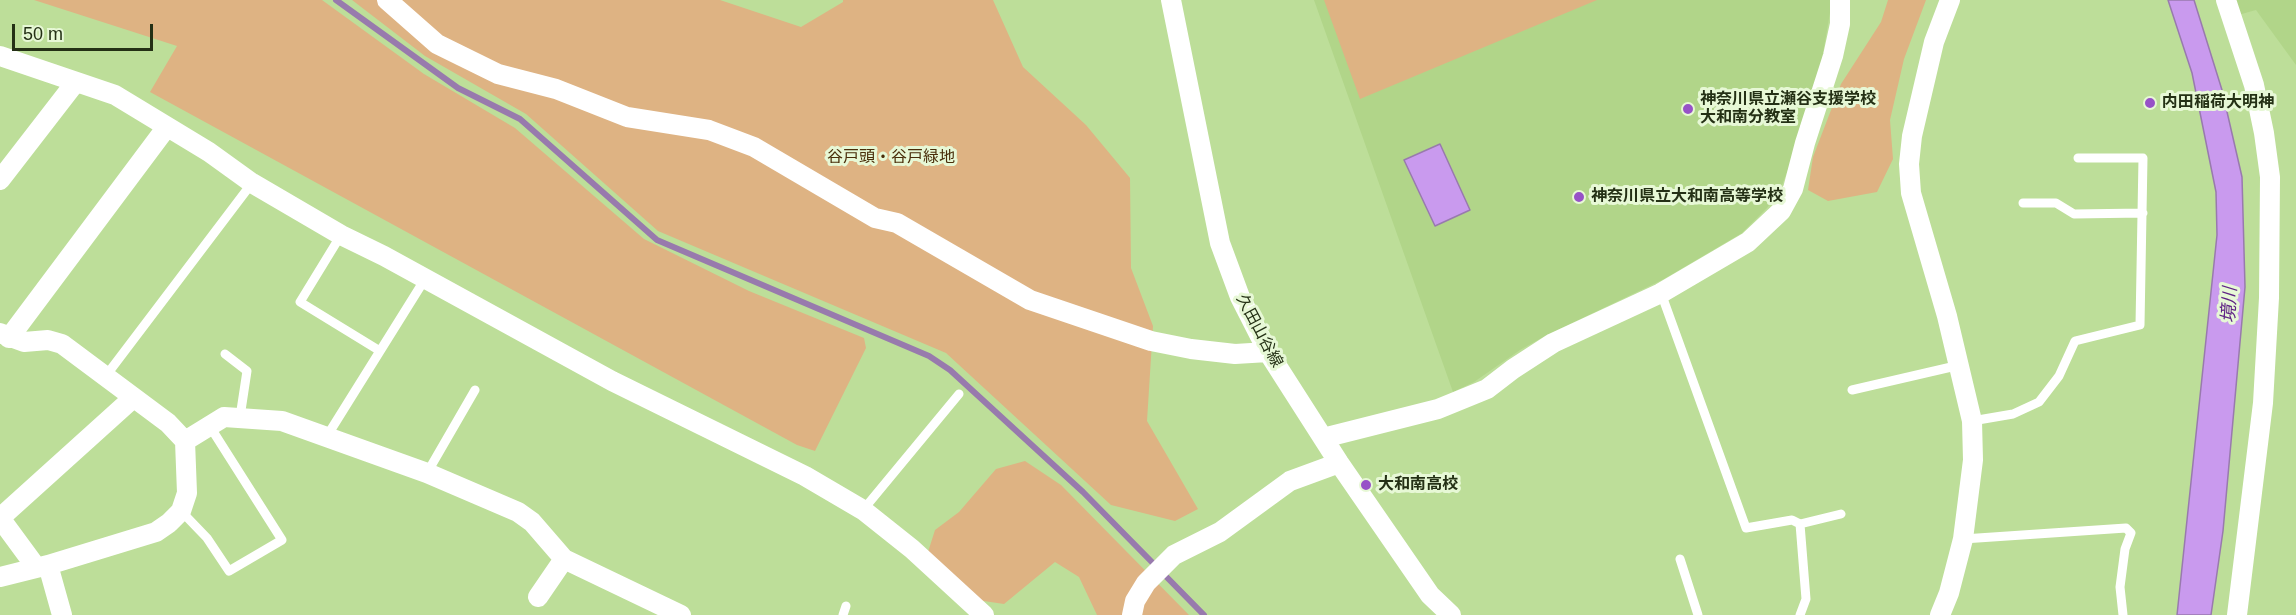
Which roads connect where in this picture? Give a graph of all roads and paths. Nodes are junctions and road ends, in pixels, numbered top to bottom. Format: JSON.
{"nodes":[{"id":1,"x":387,"y":0,"type":"edge"},
{"id":2,"x":1171,"y":0,"type":"edge"},
{"id":3,"x":1840,"y":0,"type":"edge"},
{"id":4,"x":1950,"y":0,"type":"edge"},
{"id":5,"x":2226,"y":0,"type":"edge"},
{"id":6,"x":0,"y":56,"type":"edge"},
{"id":7,"x":75,"y":83,"type":"junction"},
{"id":8,"x":166,"y":128,"type":"junction"},
{"id":9,"x":2078,"y":158,"type":"dead end"},
{"id":10,"x":1,"y":176,"type":"edge"},
{"id":11,"x":252,"y":183,"type":"junction"},
{"id":12,"x":2023,"y":203,"type":"dead end"},
{"id":13,"x":2143,"y":213,"type":"junction"},
{"id":14,"x":341,"y":235,"type":"junction"},
{"id":15,"x":425,"y":279,"type":"junction"},
{"id":16,"x":1660,"y":294,"type":"junction"},
{"id":17,"x":5,"y":335,"type":"edge"},
{"id":18,"x":380,"y":351,"type":"junction"},
{"id":19,"x":1268,"y":352,"type":"junction"},
{"id":20,"x":225,"y":354,"type":"dead end"},
{"id":21,"x":1960,"y":365,"type":"junction"},
{"id":22,"x":105,"y":377,"type":"junction"},
{"id":23,"x":475,"y":390,"type":"dead end"},
{"id":24,"x":1852,"y":390,"type":"dead end"},
{"id":25,"x":959,"y":394,"type":"dead end"},
{"id":26,"x":133,"y":398,"type":"junction"},
{"id":27,"x":240,"y":417,"type":"junction"},
{"id":28,"x":1972,"y":421,"type":"junction"},
{"id":29,"x":209,"y":424,"type":"junction"},
{"id":30,"x":327,"y":436,"type":"junction"},
{"id":31,"x":1323,"y":438,"type":"junction"},
{"id":32,"x":186,"y":441,"type":"junction"},
{"id":33,"x":1339,"y":463,"type":"junction"},
{"id":34,"x":427,"y":473,"type":"junction"},
{"id":35,"x":863,"y":510,"type":"junction"},
{"id":36,"x":181,"y":511,"type":"junction"},
{"id":37,"x":1841,"y":514,"type":"dead end"},
{"id":38,"x":0,"y":518,"type":"edge"},
{"id":39,"x":1800,"y":524,"type":"junction"},
{"id":40,"x":1963,"y":539,"type":"junction"},
{"id":41,"x":564,"y":559,"type":"junction"},
{"id":42,"x":1680,"y":559,"type":"dead end"},
{"id":43,"x":42,"y":566,"type":"junction"},
{"id":44,"x":0,"y":577,"type":"edge"},
{"id":45,"x":538,"y":597,"type":"dead end"},
{"id":46,"x":62,"y":615,"type":"edge"},
{"id":47,"x":681,"y":615,"type":"edge"},
{"id":48,"x":984,"y":615,"type":"edge"},
{"id":49,"x":1132,"y":615,"type":"edge"},
{"id":50,"x":1451,"y":615,"type":"edge"},
{"id":51,"x":1698,"y":615,"type":"edge"},
{"id":52,"x":1800,"y":615,"type":"edge"},
{"id":53,"x":1940,"y":615,"type":"edge"},
{"id":54,"x":2123,"y":615,"type":"edge"},
{"id":55,"x":2237,"y":615,"type":"edge"}],
"edges":[{"from":1,"to":19,"type":"street"},
{"from":2,"to":19,"type":"street","name":"久田山谷線"},
{"from":3,"to":16,"type":"street"},
{"from":4,"to":21,"type":"street"},
{"from":5,"to":55,"type":"street"},
{"from":6,"to":7,"type":"street"},
{"from":7,"to":8,"type":"street"},
{"from":7,"to":10,"type":"street"},
{"from":8,"to":11,"type":"street"},
{"from":8,"to":17,"type":"street"},
{"from":9,"to":13,"type":"lane"},
{"from":11,"to":14,"type":"street"},
{"from":11,"to":22,"type":"lane"},
{"from":12,"to":13,"type":"lane"},
{"from":13,"to":28,"type":"lane"},
{"from":14,"to":15,"type":"street"},
{"from":14,"to":18,"type":"lane"},
{"from":15,"to":18,"type":"lane"},
{"from":15,"to":35,"type":"street"},
{"from":16,"to":31,"type":"street"},
{"from":16,"to":39,"type":"lane"},
{"from":17,"to":22,"type":"street"},
{"from":18,"to":30,"type":"lane"},
{"from":19,"to":31,"type":"street","name":"久田山谷線"},
{"from":20,"to":27,"type":"lane"},
{"from":21,"to":24,"type":"lane"},
{"from":21,"to":28,"type":"street"},
{"from":22,"to":26,"type":"street"},
{"from":23,"to":34,"type":"lane"},
{"from":25,"to":35,"type":"lane"},
{"from":26,"to":32,"type":"street"},
{"from":26,"to":38,"type":"street"},
{"from":27,"to":29,"type":"street"},
{"from":27,"to":30,"type":"street"},
{"from":28,"to":40,"type":"street"},
{"from":29,"to":32,"type":"street"},
{"from":29,"to":36,"type":"lane"},
{"from":30,"to":34,"type":"street"},
{"from":31,"to":33,"type":"street","name":"久田山谷線"},
{"from":32,"to":36,"type":"street"},
{"from":33,"to":49,"type":"street"},
{"from":33,"to":50,"type":"street","name":"久田山谷線"},
{"from":34,"to":41,"type":"street"},
{"from":35,"to":48,"type":"street"},
{"from":36,"to":43,"type":"street"},
{"from":37,"to":39,"type":"lane"},
{"from":38,"to":43,"type":"street"},
{"from":39,"to":52,"type":"lane"},
{"from":40,"to":53,"type":"street"},
{"from":40,"to":54,"type":"lane"},
{"from":41,"to":45,"type":"street"},
{"from":41,"to":47,"type":"street"},
{"from":42,"to":51,"type":"lane"},
{"from":43,"to":44,"type":"street"},
{"from":43,"to":46,"type":"street"}]}
